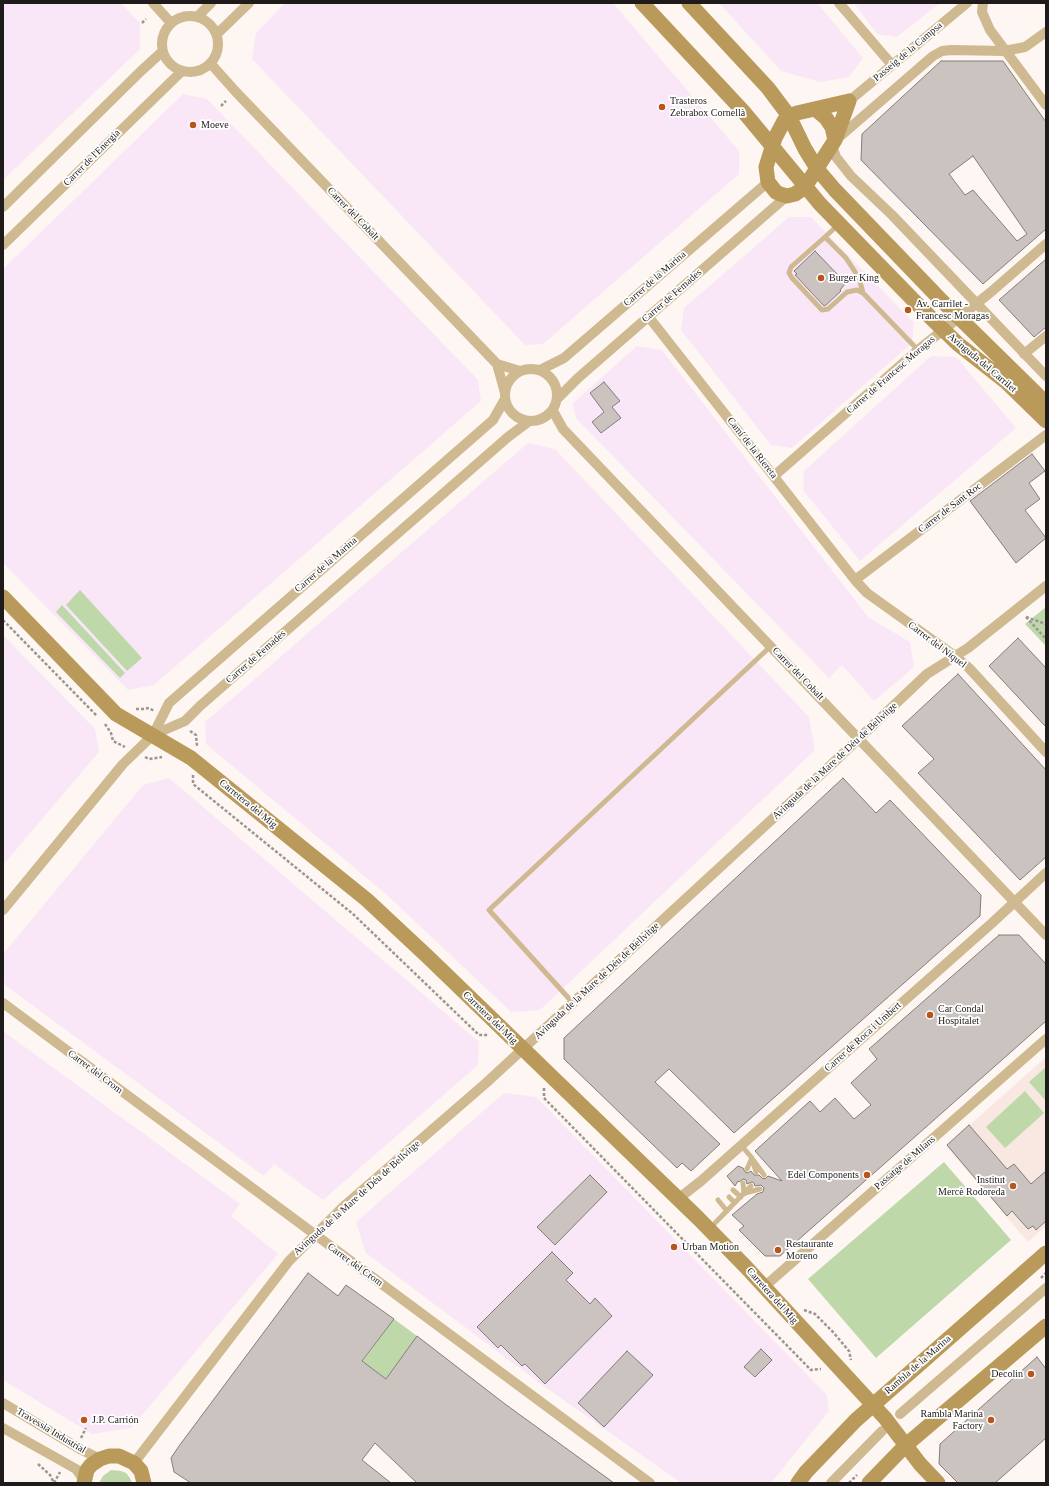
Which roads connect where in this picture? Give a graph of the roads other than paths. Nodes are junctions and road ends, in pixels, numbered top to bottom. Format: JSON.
{"nodes":[{"id":1,"x":153,"y":3,"type":"edge"},
{"id":2,"x":211,"y":3,"type":"edge"},
{"id":3,"x":249,"y":3,"type":"edge"},
{"id":4,"x":642,"y":3,"type":"edge"},
{"id":5,"x":689,"y":3,"type":"edge"},
{"id":6,"x":839,"y":3,"type":"edge"},
{"id":7,"x":967,"y":3,"type":"edge"},
{"id":8,"x":984,"y":3,"type":"edge"},
{"id":9,"x":198,"y":16,"type":"junction"},
{"id":10,"x":171,"y":23,"type":"junction"},
{"id":11,"x":1046,"y":32,"type":"edge"},
{"id":12,"x":217,"y":34,"type":"junction"},
{"id":13,"x":1004,"y":50,"type":"junction"},
{"id":14,"x":163,"y":52,"type":"junction"},
{"id":15,"x":211,"y":64,"type":"junction"},
{"id":16,"x":892,"y":65,"type":"junction"},
{"id":17,"x":182,"y":71,"type":"junction"},
{"id":18,"x":849,"y":101,"type":"junction"},
{"id":19,"x":1046,"y":105,"type":"edge"},
{"id":20,"x":815,"y":109,"type":"junction"},
{"id":21,"x":789,"y":116,"type":"junction"},
{"id":22,"x":834,"y":143,"type":"junction"},
{"id":23,"x":773,"y":146,"type":"junction"},
{"id":24,"x":818,"y":170,"type":"junction"},
{"id":25,"x":768,"y":182,"type":"junction"},
{"id":26,"x":805,"y":187,"type":"junction"},
{"id":27,"x":787,"y":196,"type":"junction"},
{"id":28,"x":3,"y":207,"type":"edge"},
{"id":29,"x":840,"y":224,"type":"junction"},
{"id":30,"x":825,"y":237,"type":"junction"},
{"id":31,"x":1046,"y":244,"type":"edge"},
{"id":32,"x":3,"y":245,"type":"edge"},
{"id":33,"x":863,"y":293,"type":"junction"},
{"id":34,"x":976,"y":304,"type":"junction"},
{"id":35,"x":648,"y":316,"type":"junction"},
{"id":36,"x":959,"y":317,"type":"junction"},
{"id":37,"x":944,"y":330,"type":"junction"},
{"id":38,"x":1046,"y":336,"type":"edge"},
{"id":39,"x":918,"y":350,"type":"junction"},
{"id":40,"x":1024,"y":354,"type":"junction"},
{"id":41,"x":497,"y":364,"type":"junction"},
{"id":42,"x":540,"y":370,"type":"junction"},
{"id":43,"x":520,"y":371,"type":"junction"},
{"id":44,"x":1046,"y":376,"type":"edge"},
{"id":45,"x":505,"y":396,"type":"junction"},
{"id":46,"x":558,"y":398,"type":"junction"},
{"id":47,"x":1046,"y":403,"type":"edge"},
{"id":48,"x":553,"y":411,"type":"junction"},
{"id":49,"x":1046,"y":421,"type":"edge"},
{"id":50,"x":528,"y":422,"type":"junction"},
{"id":51,"x":1046,"y":435,"type":"edge"},
{"id":52,"x":774,"y":476,"type":"junction"},
{"id":53,"x":855,"y":580,"type":"junction"},
{"id":54,"x":1046,"y":586,"type":"edge"},
{"id":55,"x":3,"y":597,"type":"edge"},
{"id":56,"x":771,"y":646,"type":"junction"},
{"id":57,"x":955,"y":656,"type":"junction"},
{"id":58,"x":153,"y":735,"type":"junction"},
{"id":59,"x":859,"y":738,"type":"junction"},
{"id":60,"x":1046,"y":752,"type":"edge"},
{"id":61,"x":1046,"y":873,"type":"edge"},
{"id":62,"x":1014,"y":902,"type":"junction"},
{"id":63,"x":3,"y":910,"type":"edge"},
{"id":64,"x":1046,"y":935,"type":"edge"},
{"id":65,"x":3,"y":1003,"type":"edge"},
{"id":66,"x":573,"y":1003,"type":"junction"},
{"id":67,"x":1046,"y":1039,"type":"edge"},
{"id":68,"x":523,"y":1049,"type":"junction"},
{"id":69,"x":741,"y":1145,"type":"junction"},
{"id":70,"x":752,"y":1158,"type":"junction"},
{"id":71,"x":747,"y":1169,"type":"dead end"},
{"id":72,"x":733,"y":1190,"type":"dead end"},
{"id":73,"x":742,"y":1195,"type":"junction"},
{"id":74,"x":729,"y":1197,"type":"dead end"},
{"id":75,"x":678,"y":1199,"type":"junction"},
{"id":76,"x":718,"y":1200,"type":"dead end"},
{"id":77,"x":734,"y":1202,"type":"junction"},
{"id":78,"x":727,"y":1211,"type":"junction"},
{"id":79,"x":715,"y":1223,"type":"dead end"},
{"id":80,"x":315,"y":1235,"type":"junction"},
{"id":81,"x":1046,"y":1253,"type":"edge"},
{"id":82,"x":764,"y":1288,"type":"junction"},
{"id":83,"x":1046,"y":1288,"type":"edge"},
{"id":84,"x":1046,"y":1326,"type":"edge"},
{"id":85,"x":3,"y":1402,"type":"edge"},
{"id":86,"x":873,"y":1404,"type":"junction"},
{"id":87,"x":900,"y":1414,"type":"dead end"},
{"id":88,"x":3,"y":1428,"type":"edge"},
{"id":89,"x":882,"y":1431,"type":"dead end"},
{"id":90,"x":906,"y":1445,"type":"junction"},
{"id":91,"x":100,"y":1459,"type":"junction"},
{"id":92,"x":134,"y":1462,"type":"junction"},
{"id":93,"x":84,"y":1482,"type":"edge"},
{"id":94,"x":145,"y":1483,"type":"edge"},
{"id":95,"x":650,"y":1483,"type":"edge"},
{"id":96,"x":798,"y":1483,"type":"edge"},
{"id":97,"x":831,"y":1483,"type":"edge"},
{"id":98,"x":869,"y":1483,"type":"edge"},
{"id":99,"x":938,"y":1483,"type":"edge"}],
"edges":[{"from":1,"to":10,"type":"street"},
{"from":2,"to":9,"type":"street"},
{"from":3,"to":12,"type":"street"},
{"from":4,"to":23,"type":"street","name":"Avinguda del Carrilet"},
{"from":5,"to":21,"type":"street","name":"Avinguda del Carrilet"},
{"from":6,"to":16,"type":"street"},
{"from":7,"to":16,"type":"street","name":"Passeig de la Campsa"},
{"from":8,"to":13,"type":"street"},
{"from":9,"to":10,"type":"street"},
{"from":9,"to":12,"type":"street"},
{"from":10,"to":14,"type":"street"},
{"from":11,"to":13,"type":"street"},
{"from":12,"to":15,"type":"street"},
{"from":13,"to":19,"type":"street"},
{"from":13,"to":22,"type":"street"},
{"from":14,"to":17,"type":"street"},
{"from":14,"to":28,"type":"street"},
{"from":15,"to":17,"type":"street"},
{"from":15,"to":41,"type":"street","name":"Carrer del Cobalt"},
{"from":16,"to":18,"type":"street","name":"Passeig de la Campsa"},
{"from":17,"to":32,"type":"street","name":"Carrer de l'Energia"},
{"from":18,"to":20,"type":"street"},
{"from":18,"to":22,"type":"street"},
{"from":20,"to":21,"type":"street"},
{"from":20,"to":22,"type":"street"},
{"from":21,"to":23,"type":"street"},
{"from":21,"to":24,"type":"street","name":"Avinguda del Carrilet"},
{"from":22,"to":24,"type":"street"},
{"from":22,"to":34,"type":"street"},
{"from":23,"to":25,"type":"street"},
{"from":23,"to":26,"type":"street","name":"Avinguda del Carrilet"},
{"from":24,"to":26,"type":"street"},
{"from":24,"to":36,"type":"street","name":"Avinguda del Carrilet"},
{"from":25,"to":27,"type":"street"},
{"from":25,"to":42,"type":"street","name":"Carrer de la Marina"},
{"from":26,"to":27,"type":"street"},
{"from":26,"to":29,"type":"street","name":"Avinguda del Carrilet"},
{"from":27,"to":35,"type":"street","name":"Carrer de Femades"},
{"from":29,"to":30,"type":"lane"},
{"from":29,"to":37,"type":"street","name":"Avinguda del Carrilet"},
{"from":30,"to":33,"type":"lane"},
{"from":30,"to":33,"type":"lane"},
{"from":31,"to":34,"type":"street","name":"Carrer de Francesc Moragas"},
{"from":33,"to":39,"type":"lane"},
{"from":34,"to":36,"type":"street","name":"Carrer de Francesc Moragas"},
{"from":34,"to":40,"type":"street"},
{"from":35,"to":46,"type":"street","name":"Carrer de Femades"},
{"from":35,"to":52,"type":"street","name":"Camí de la Riereta"},
{"from":36,"to":37,"type":"street","name":"Carrer de Francesc Moragas"},
{"from":36,"to":47,"type":"street","name":"Avinguda del Carrilet"},
{"from":37,"to":39,"type":"street","name":"Carrer de Francesc Moragas"},
{"from":37,"to":49,"type":"street","name":"Avinguda del Carrilet"},
{"from":38,"to":40,"type":"street"},
{"from":39,"to":52,"type":"street","name":"Carrer de Francesc Moragas"},
{"from":40,"to":44,"type":"street"},
{"from":41,"to":43,"type":"street","name":"Carrer del Cobalt"},
{"from":41,"to":45,"type":"street","name":"Carrer del Cobalt"},
{"from":42,"to":43,"type":"street"},
{"from":42,"to":46,"type":"street"},
{"from":43,"to":45,"type":"street"},
{"from":45,"to":50,"type":"street"},
{"from":45,"to":58,"type":"street","name":"Carrer de la Marina"},
{"from":46,"to":48,"type":"street"},
{"from":48,"to":50,"type":"street"},
{"from":48,"to":56,"type":"street","name":"Carrer del Cobalt"},
{"from":50,"to":58,"type":"street","name":"Carrer de Femades"},
{"from":51,"to":53,"type":"street","name":"Carrer de Sant Roc"},
{"from":52,"to":53,"type":"street","name":"Camí de la Riereta"},
{"from":53,"to":57,"type":"street","name":"Carrer del Níquel"},
{"from":54,"to":57,"type":"street","name":"Avinguda de la Mare de Déu de Bellvitge"},
{"from":55,"to":58,"type":"street","name":"Carretera del Mig"},
{"from":56,"to":59,"type":"street","name":"Carrer del Cobalt"},
{"from":56,"to":66,"type":"lane"},
{"from":57,"to":59,"type":"street","name":"Avinguda de la Mare de Déu de Bellvitge"},
{"from":57,"to":60,"type":"street","name":"Carrer del Níquel"},
{"from":58,"to":63,"type":"street","name":"Carrer de Femades"},
{"from":58,"to":68,"type":"street","name":"Carretera del Mig"},
{"from":59,"to":62,"type":"street","name":"Carrer del Cobalt"},
{"from":59,"to":66,"type":"street","name":"Avinguda de la Mare de Déu de Bellvitge"},
{"from":61,"to":62,"type":"street","name":"Carrer de Roca i Umbert"},
{"from":62,"to":64,"type":"street","name":"Carrer del Cobalt"},
{"from":62,"to":69,"type":"street","name":"Carrer de Roca i Umbert"},
{"from":65,"to":80,"type":"street","name":"Carrer del Crom"},
{"from":66,"to":68,"type":"street","name":"Avinguda de la Mare de Déu de Bellvitge"},
{"from":67,"to":82,"type":"street","name":"Passatge de Milans"},
{"from":68,"to":75,"type":"street","name":"Carretera del Mig"},
{"from":68,"to":80,"type":"street","name":"Avinguda de la Mare de Déu de Bellvitge"},
{"from":69,"to":70,"type":"lane"},
{"from":69,"to":75,"type":"street","name":"Carrer de Roca i Umbert"},
{"from":70,"to":70,"type":"lane"},
{"from":70,"to":71,"type":"lane"},
{"from":72,"to":73,"type":"lane"},
{"from":73,"to":73,"type":"lane"},
{"from":73,"to":77,"type":"lane"},
{"from":74,"to":77,"type":"lane"},
{"from":75,"to":82,"type":"street","name":"Carretera del Mig"},
{"from":76,"to":78,"type":"lane"},
{"from":77,"to":78,"type":"lane"},
{"from":78,"to":79,"type":"lane"},
{"from":80,"to":92,"type":"street","name":"Avinguda de la Mare de Déu de Bellvitge"},
{"from":80,"to":95,"type":"street","name":"Carrer del Crom"},
{"from":81,"to":86,"type":"street","name":"Rambla de la Marina"},
{"from":82,"to":86,"type":"street","name":"Carretera del Mig"},
{"from":83,"to":87,"type":"street"},
{"from":84,"to":90,"type":"street"},
{"from":85,"to":91,"type":"street","name":"Travessia Industrial"},
{"from":86,"to":90,"type":"street","name":"Carretera del Mig"},
{"from":86,"to":96,"type":"street","name":"Rambla de la Marina"},
{"from":88,"to":93,"type":"street","name":"Travessia Industrial"},
{"from":89,"to":97,"type":"street"},
{"from":90,"to":98,"type":"street"},
{"from":90,"to":99,"type":"street","name":"Carretera del Mig"},
{"from":91,"to":92,"type":"street"},
{"from":91,"to":93,"type":"street"},
{"from":92,"to":94,"type":"street"}]}
